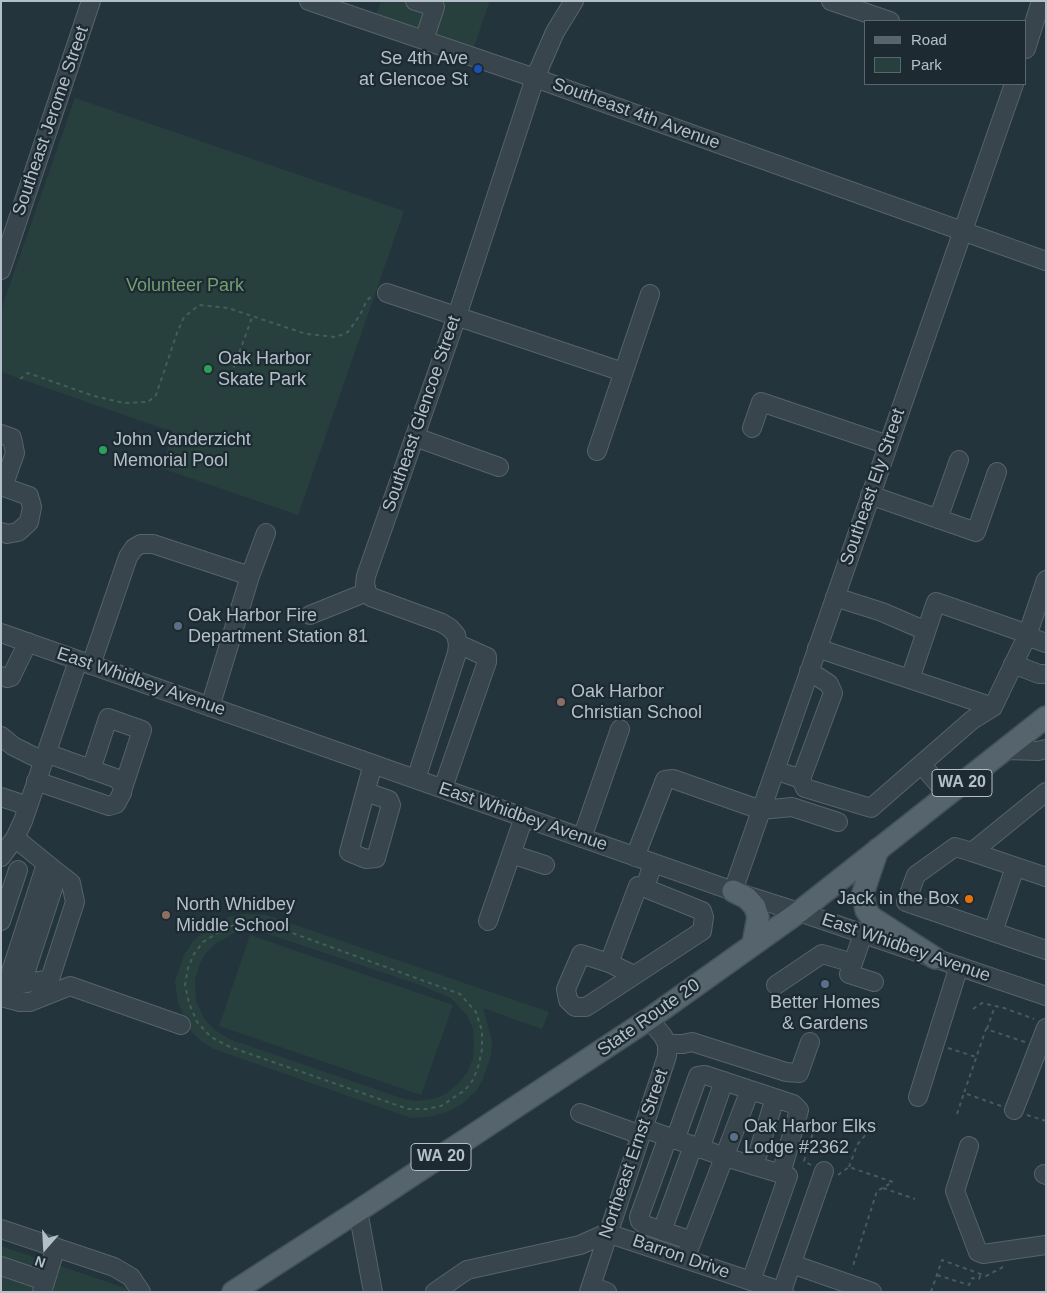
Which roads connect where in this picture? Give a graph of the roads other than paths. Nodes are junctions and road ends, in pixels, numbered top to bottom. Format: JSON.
{"nodes":[{"id":1,"x":91,"y":1,"type":"edge"},
{"id":2,"x":309,"y":1,"type":"edge"},
{"id":3,"x":415,"y":1,"type":"edge"},
{"id":4,"x":574,"y":1,"type":"edge"},
{"id":5,"x":831,"y":1,"type":"edge"},
{"id":6,"x":1041,"y":1,"type":"edge"},
{"id":7,"x":887,"y":20,"type":"edge"},
{"id":8,"x":424,"y":40,"type":"junction"},
{"id":9,"x":1027,"y":46,"type":"edge"},
{"id":10,"x":535,"y":78,"type":"junction"},
{"id":11,"x":1014,"y":85,"type":"edge"},
{"id":12,"x":8,"y":230,"type":"edge"},
{"id":13,"x":962,"y":231,"type":"junction"},
{"id":14,"x":1046,"y":261,"type":"edge"},
{"id":15,"x":1,"y":270,"type":"edge"},
{"id":16,"x":387,"y":293,"type":"road end"},
{"id":17,"x":650,"y":294,"type":"dead end"},
{"id":18,"x":456,"y":316,"type":"junction"},
{"id":19,"x":623,"y":372,"type":"junction"},
{"id":20,"x":752,"y":428,"type":"dead end"},
{"id":21,"x":1,"y":434,"type":"edge"},
{"id":22,"x":415,"y":436,"type":"junction"},
{"id":23,"x":888,"y":445,"type":"junction"},
{"id":24,"x":597,"y":452,"type":"dead end"},
{"id":25,"x":959,"y":460,"type":"dead end"},
{"id":26,"x":500,"y":467,"type":"dead end"},
{"id":27,"x":997,"y":472,"type":"dead end"},
{"id":28,"x":2,"y":487,"type":"edge"},
{"id":29,"x":870,"y":495,"type":"junction"},
{"id":30,"x":938,"y":519,"type":"junction"},
{"id":31,"x":1,"y":532,"type":"edge"},
{"id":32,"x":266,"y":534,"type":"dead end"},
{"id":33,"x":250,"y":576,"type":"junction"},
{"id":34,"x":1046,"y":580,"type":"edge"},
{"id":35,"x":367,"y":592,"type":"junction"},
{"id":36,"x":835,"y":597,"type":"junction"},
{"id":37,"x":310,"y":615,"type":"dead end"},
{"id":38,"x":926,"y":631,"type":"junction"},
{"id":39,"x":1,"y":632,"type":"edge"},
{"id":40,"x":1028,"y":635,"type":"junction"},
{"id":41,"x":28,"y":642,"type":"junction"},
{"id":42,"x":1046,"y":643,"type":"edge"},
{"id":43,"x":458,"y":644,"type":"junction"},
{"id":44,"x":817,"y":648,"type":"junction"},
{"id":45,"x":85,"y":663,"type":"junction"},
{"id":46,"x":1013,"y":664,"type":"junction"},
{"id":47,"x":809,"y":671,"type":"junction"},
{"id":48,"x":1,"y":676,"type":"edge"},
{"id":49,"x":910,"y":679,"type":"junction"},
{"id":50,"x":1044,"y":679,"type":"edge"},
{"id":51,"x":210,"y":707,"type":"junction"},
{"id":52,"x":993,"y":707,"type":"junction"},
{"id":53,"x":1046,"y":717,"type":"edge"},
{"id":54,"x":620,"y":729,"type":"dead end"},
{"id":55,"x":1,"y":736,"type":"edge"},
{"id":56,"x":1046,"y":749,"type":"edge"},
{"id":57,"x":1004,"y":750,"type":"junction"},
{"id":58,"x":45,"y":757,"type":"junction"},
{"id":59,"x":373,"y":764,"type":"junction"},
{"id":60,"x":922,"y":765,"type":"junction"},
{"id":61,"x":91,"y":770,"type":"junction"},
{"id":62,"x":775,"y":770,"type":"junction"},
{"id":63,"x":416,"y":779,"type":"junction"},
{"id":64,"x":801,"y":779,"type":"junction"},
{"id":65,"x":36,"y":781,"type":"junction"},
{"id":66,"x":122,"y":788,"type":"junction"},
{"id":67,"x":443,"y":788,"type":"junction"},
{"id":68,"x":366,"y":792,"type":"dead end"},
{"id":69,"x":947,"y":794,"type":"junction"},
{"id":70,"x":1,"y":797,"type":"edge"},
{"id":71,"x":1043,"y":797,"type":"edge"},
{"id":72,"x":28,"y":806,"type":"junction"},
{"id":73,"x":761,"y":810,"type":"junction"},
{"id":74,"x":524,"y":817,"type":"junction"},
{"id":75,"x":838,"y":822,"type":"dead end"},
{"id":76,"x":15,"y":838,"type":"junction"},
{"id":77,"x":582,"y":838,"type":"junction"},
{"id":78,"x":878,"y":849,"type":"junction"},
{"id":79,"x":972,"y":852,"type":"junction"},
{"id":80,"x":511,"y":854,"type":"junction"},
{"id":81,"x":1,"y":857,"type":"edge"},
{"id":82,"x":635,"y":857,"type":"junction"},
{"id":83,"x":653,"y":863,"type":"junction"},
{"id":84,"x":545,"y":865,"type":"dead end"},
{"id":85,"x":1015,"y":867,"type":"junction"},
{"id":86,"x":52,"y":869,"type":"junction"},
{"id":87,"x":18,"y":870,"type":"dead end"},
{"id":88,"x":1046,"y":877,"type":"edge"},
{"id":89,"x":645,"y":888,"type":"junction"},
{"id":90,"x":733,"y":891,"type":"junction"},
{"id":91,"x":799,"y":912,"type":"junction"},
{"id":92,"x":2,"y":915,"type":"edge"},
{"id":93,"x":488,"y":921,"type":"dead end"},
{"id":94,"x":993,"y":932,"type":"junction"},
{"id":95,"x":863,"y":934,"type":"junction"},
{"id":96,"x":754,"y":944,"type":"junction"},
{"id":97,"x":1046,"y":950,"type":"edge"},
{"id":98,"x":935,"y":958,"type":"junction"},
{"id":99,"x":609,"y":963,"type":"junction"},
{"id":100,"x":853,"y":963,"type":"junction"},
{"id":101,"x":959,"y":966,"type":"junction"},
{"id":102,"x":634,"y":975,"type":"junction"},
{"id":103,"x":874,"y":982,"type":"dead end"},
{"id":104,"x":776,"y":985,"type":"dead end"},
{"id":105,"x":6,"y":990,"type":"edge"},
{"id":106,"x":1046,"y":996,"type":"edge"},
{"id":107,"x":649,"y":1019,"type":"junction"},
{"id":108,"x":1041,"y":1024,"type":"edge"},
{"id":109,"x":181,"y":1026,"type":"dead end"},
{"id":110,"x":810,"y":1042,"type":"dead end"},
{"id":111,"x":666,"y":1044,"type":"junction"},
{"id":112,"x":724,"y":1082,"type":"junction"},
{"id":113,"x":750,"y":1090,"type":"junction"},
{"id":114,"x":918,"y":1097,"type":"dead end"},
{"id":115,"x":774,"y":1098,"type":"junction"},
{"id":116,"x":1014,"y":1110,"type":"road end"},
{"id":117,"x":580,"y":1113,"type":"dead end"},
{"id":118,"x":642,"y":1131,"type":"junction"},
{"id":119,"x":671,"y":1138,"type":"junction"},
{"id":120,"x":969,"y":1146,"type":"dead end"},
{"id":121,"x":696,"y":1147,"type":"junction"},
{"id":122,"x":725,"y":1157,"type":"junction"},
{"id":123,"x":754,"y":1166,"type":"junction"},
{"id":124,"x":824,"y":1171,"type":"road end"},
{"id":125,"x":781,"y":1174,"type":"junction"},
{"id":126,"x":358,"y":1211,"type":"junction"},
{"id":127,"x":1,"y":1229,"type":"edge"},
{"id":128,"x":662,"y":1231,"type":"junction"},
{"id":129,"x":607,"y":1233,"type":"junction"},
{"id":130,"x":692,"y":1241,"type":"junction"},
{"id":131,"x":1046,"y":1245,"type":"edge"},
{"id":132,"x":56,"y":1247,"type":"junction"},
{"id":133,"x":685,"y":1259,"type":"junction"},
{"id":134,"x":792,"y":1264,"type":"junction"},
{"id":135,"x":1,"y":1266,"type":"edge"},
{"id":136,"x":751,"y":1281,"type":"junction"},
{"id":137,"x":43,"y":1286,"type":"edge"},
{"id":138,"x":595,"y":1290,"type":"edge"},
{"id":139,"x":783,"y":1291,"type":"edge"},
{"id":140,"x":141,"y":1292,"type":"edge"},
{"id":141,"x":233,"y":1292,"type":"edge"},
{"id":142,"x":373,"y":1292,"type":"edge"},
{"id":143,"x":435,"y":1292,"type":"edge"},
{"id":144,"x":872,"y":1292,"type":"edge"}],
"edges":[{"from":1,"to":12,"type":"street","name":"Southeast Jerome Street"},
{"from":2,"to":8,"type":"street","name":"Southeast 4th Avenue"},
{"from":3,"to":8,"type":"street"},
{"from":4,"to":10,"type":"street","name":"Southeast Glencoe Street"},
{"from":5,"to":7,"type":"street"},
{"from":6,"to":9,"type":"street"},
{"from":8,"to":10,"type":"street","name":"Southeast 4th Avenue"},
{"from":10,"to":13,"type":"street","name":"Southeast 4th Avenue"},
{"from":10,"to":18,"type":"street","name":"Southeast Glencoe Street"},
{"from":11,"to":13,"type":"street","name":"Southeast Ely Street"},
{"from":12,"to":15,"type":"street","name":"Southeast Jerome Street"},
{"from":13,"to":14,"type":"street","name":"Southeast 4th Avenue"},
{"from":13,"to":23,"type":"street","name":"Southeast Ely Street"},
{"from":16,"to":18,"type":"street"},
{"from":17,"to":19,"type":"street"},
{"from":18,"to":19,"type":"street"},
{"from":18,"to":22,"type":"street","name":"Southeast Glencoe Street"},
{"from":19,"to":24,"type":"street"},
{"from":20,"to":23,"type":"street"},
{"from":21,"to":28,"type":"street"},
{"from":22,"to":26,"type":"street"},
{"from":22,"to":35,"type":"street","name":"Southeast Glencoe Street"},
{"from":23,"to":29,"type":"street","name":"Southeast Ely Street"},
{"from":25,"to":30,"type":"street"},
{"from":27,"to":30,"type":"street"},
{"from":28,"to":31,"type":"street"},
{"from":29,"to":30,"type":"street"},
{"from":29,"to":36,"type":"street","name":"Southeast Ely Street"},
{"from":32,"to":33,"type":"street"},
{"from":33,"to":45,"type":"street"},
{"from":33,"to":51,"type":"street"},
{"from":34,"to":40,"type":"street"},
{"from":35,"to":37,"type":"street"},
{"from":35,"to":43,"type":"street"},
{"from":36,"to":38,"type":"street"},
{"from":36,"to":44,"type":"street","name":"Southeast Ely Street"},
{"from":38,"to":40,"type":"street"},
{"from":38,"to":49,"type":"street"},
{"from":39,"to":41,"type":"street","name":"East Whidbey Avenue"},
{"from":40,"to":42,"type":"street"},
{"from":40,"to":46,"type":"street"},
{"from":41,"to":45,"type":"street","name":"East Whidbey Avenue"},
{"from":41,"to":48,"type":"street"},
{"from":43,"to":63,"type":"street"},
{"from":43,"to":67,"type":"street"},
{"from":44,"to":47,"type":"street","name":"Southeast Ely Street"},
{"from":44,"to":49,"type":"street"},
{"from":45,"to":51,"type":"street","name":"East Whidbey Avenue"},
{"from":45,"to":58,"type":"street"},
{"from":46,"to":50,"type":"street"},
{"from":46,"to":52,"type":"street"},
{"from":47,"to":62,"type":"street","name":"Southeast Ely Street"},
{"from":47,"to":64,"type":"street"},
{"from":49,"to":52,"type":"street"},
{"from":51,"to":59,"type":"street","name":"East Whidbey Avenue"},
{"from":52,"to":60,"type":"street"},
{"from":53,"to":57,"type":"main road","name":"State Route 20","number":"WA 20"},
{"from":54,"to":77,"type":"street"},
{"from":55,"to":58,"type":"street"},
{"from":56,"to":57,"type":"street"},
{"from":57,"to":69,"type":"main road","name":"State Route 20","number":"WA 20"},
{"from":58,"to":61,"type":"street"},
{"from":58,"to":65,"type":"street"},
{"from":59,"to":63,"type":"street","name":"East Whidbey Avenue"},
{"from":59,"to":68,"type":"street"},
{"from":60,"to":64,"type":"street"},
{"from":60,"to":69,"type":"street"},
{"from":61,"to":66,"type":"street"},
{"from":61,"to":66,"type":"street"},
{"from":62,"to":64,"type":"street"},
{"from":62,"to":73,"type":"street","name":"Southeast Ely Street"},
{"from":63,"to":67,"type":"street","name":"East Whidbey Avenue"},
{"from":65,"to":66,"type":"street"},
{"from":65,"to":72,"type":"street"},
{"from":67,"to":74,"type":"street","name":"East Whidbey Avenue"},
{"from":69,"to":78,"type":"main road","name":"State Route 20","number":"WA 20"},
{"from":70,"to":72,"type":"street"},
{"from":71,"to":79,"type":"street"},
{"from":72,"to":76,"type":"street"},
{"from":73,"to":75,"type":"street"},
{"from":73,"to":82,"type":"street"},
{"from":73,"to":90,"type":"street","name":"Southeast Ely Street"},
{"from":74,"to":77,"type":"street","name":"East Whidbey Avenue"},
{"from":74,"to":80,"type":"street"},
{"from":76,"to":81,"type":"street"},
{"from":76,"to":86,"type":"street"},
{"from":77,"to":82,"type":"street","name":"East Whidbey Avenue"},
{"from":78,"to":91,"type":"main road","name":"State Route 20","number":"WA 20"},
{"from":78,"to":98,"type":"main road"},
{"from":79,"to":85,"type":"street"},
{"from":79,"to":94,"type":"street"},
{"from":80,"to":84,"type":"street"},
{"from":80,"to":93,"type":"street"},
{"from":82,"to":83,"type":"street","name":"East Whidbey Avenue"},
{"from":83,"to":89,"type":"street"},
{"from":83,"to":90,"type":"street","name":"East Whidbey Avenue"},
{"from":85,"to":88,"type":"street"},
{"from":85,"to":94,"type":"street"},
{"from":86,"to":105,"type":"street"},
{"from":86,"to":105,"type":"street"},
{"from":87,"to":92,"type":"street"},
{"from":89,"to":99,"type":"street"},
{"from":89,"to":102,"type":"street"},
{"from":90,"to":91,"type":"street","name":"East Whidbey Avenue"},
{"from":90,"to":96,"type":"main road"},
{"from":91,"to":95,"type":"street","name":"East Whidbey Avenue"},
{"from":91,"to":96,"type":"main road","name":"State Route 20","number":"WA 20"},
{"from":94,"to":97,"type":"street"},
{"from":95,"to":98,"type":"street","name":"East Whidbey Avenue"},
{"from":95,"to":100,"type":"street"},
{"from":96,"to":107,"type":"main road","name":"State Route 20","number":"WA 20"},
{"from":98,"to":101,"type":"street","name":"East Whidbey Avenue"},
{"from":99,"to":102,"type":"street"},
{"from":99,"to":102,"type":"street"},
{"from":100,"to":103,"type":"street"},
{"from":100,"to":104,"type":"street"},
{"from":101,"to":106,"type":"street","name":"East Whidbey Avenue"},
{"from":101,"to":114,"type":"street"},
{"from":105,"to":109,"type":"street"},
{"from":107,"to":111,"type":"street","name":"Northeast Ernst Street"},
{"from":107,"to":126,"type":"main road","name":"State Route 20","number":"WA 20"},
{"from":108,"to":116,"type":"street"},
{"from":110,"to":111,"type":"street"},
{"from":111,"to":118,"type":"street","name":"Northeast Ernst Street"},
{"from":112,"to":113,"type":"street"},
{"from":112,"to":119,"type":"street"},
{"from":112,"to":121,"type":"street"},
{"from":113,"to":115,"type":"street"},
{"from":113,"to":122,"type":"street"},
{"from":115,"to":123,"type":"street"},
{"from":115,"to":125,"type":"street"},
{"from":117,"to":118,"type":"street"},
{"from":118,"to":119,"type":"street"},
{"from":118,"to":129,"type":"street","name":"Northeast Ernst Street"},
{"from":119,"to":121,"type":"street"},
{"from":119,"to":128,"type":"street"},
{"from":120,"to":131,"type":"street"},
{"from":121,"to":122,"type":"street"},
{"from":121,"to":128,"type":"street"},
{"from":122,"to":123,"type":"street"},
{"from":122,"to":130,"type":"street"},
{"from":123,"to":125,"type":"street"},
{"from":124,"to":134,"type":"street"},
{"from":125,"to":136,"type":"street"},
{"from":126,"to":141,"type":"main road","name":"State Route 20","number":"WA 20"},
{"from":126,"to":142,"type":"street"},
{"from":127,"to":132,"type":"street"},
{"from":128,"to":130,"type":"street"},
{"from":129,"to":133,"type":"street","name":"Barron Drive"},
{"from":129,"to":138,"type":"street","name":"Northeast Ernst Street"},
{"from":129,"to":143,"type":"street"},
{"from":130,"to":133,"type":"street"},
{"from":132,"to":137,"type":"street"},
{"from":132,"to":140,"type":"street"},
{"from":133,"to":136,"type":"street","name":"Barron Drive"},
{"from":134,"to":139,"type":"street"},
{"from":134,"to":144,"type":"street"},
{"from":135,"to":137,"type":"street"},
{"from":136,"to":139,"type":"street","name":"Barron Drive"}]}
